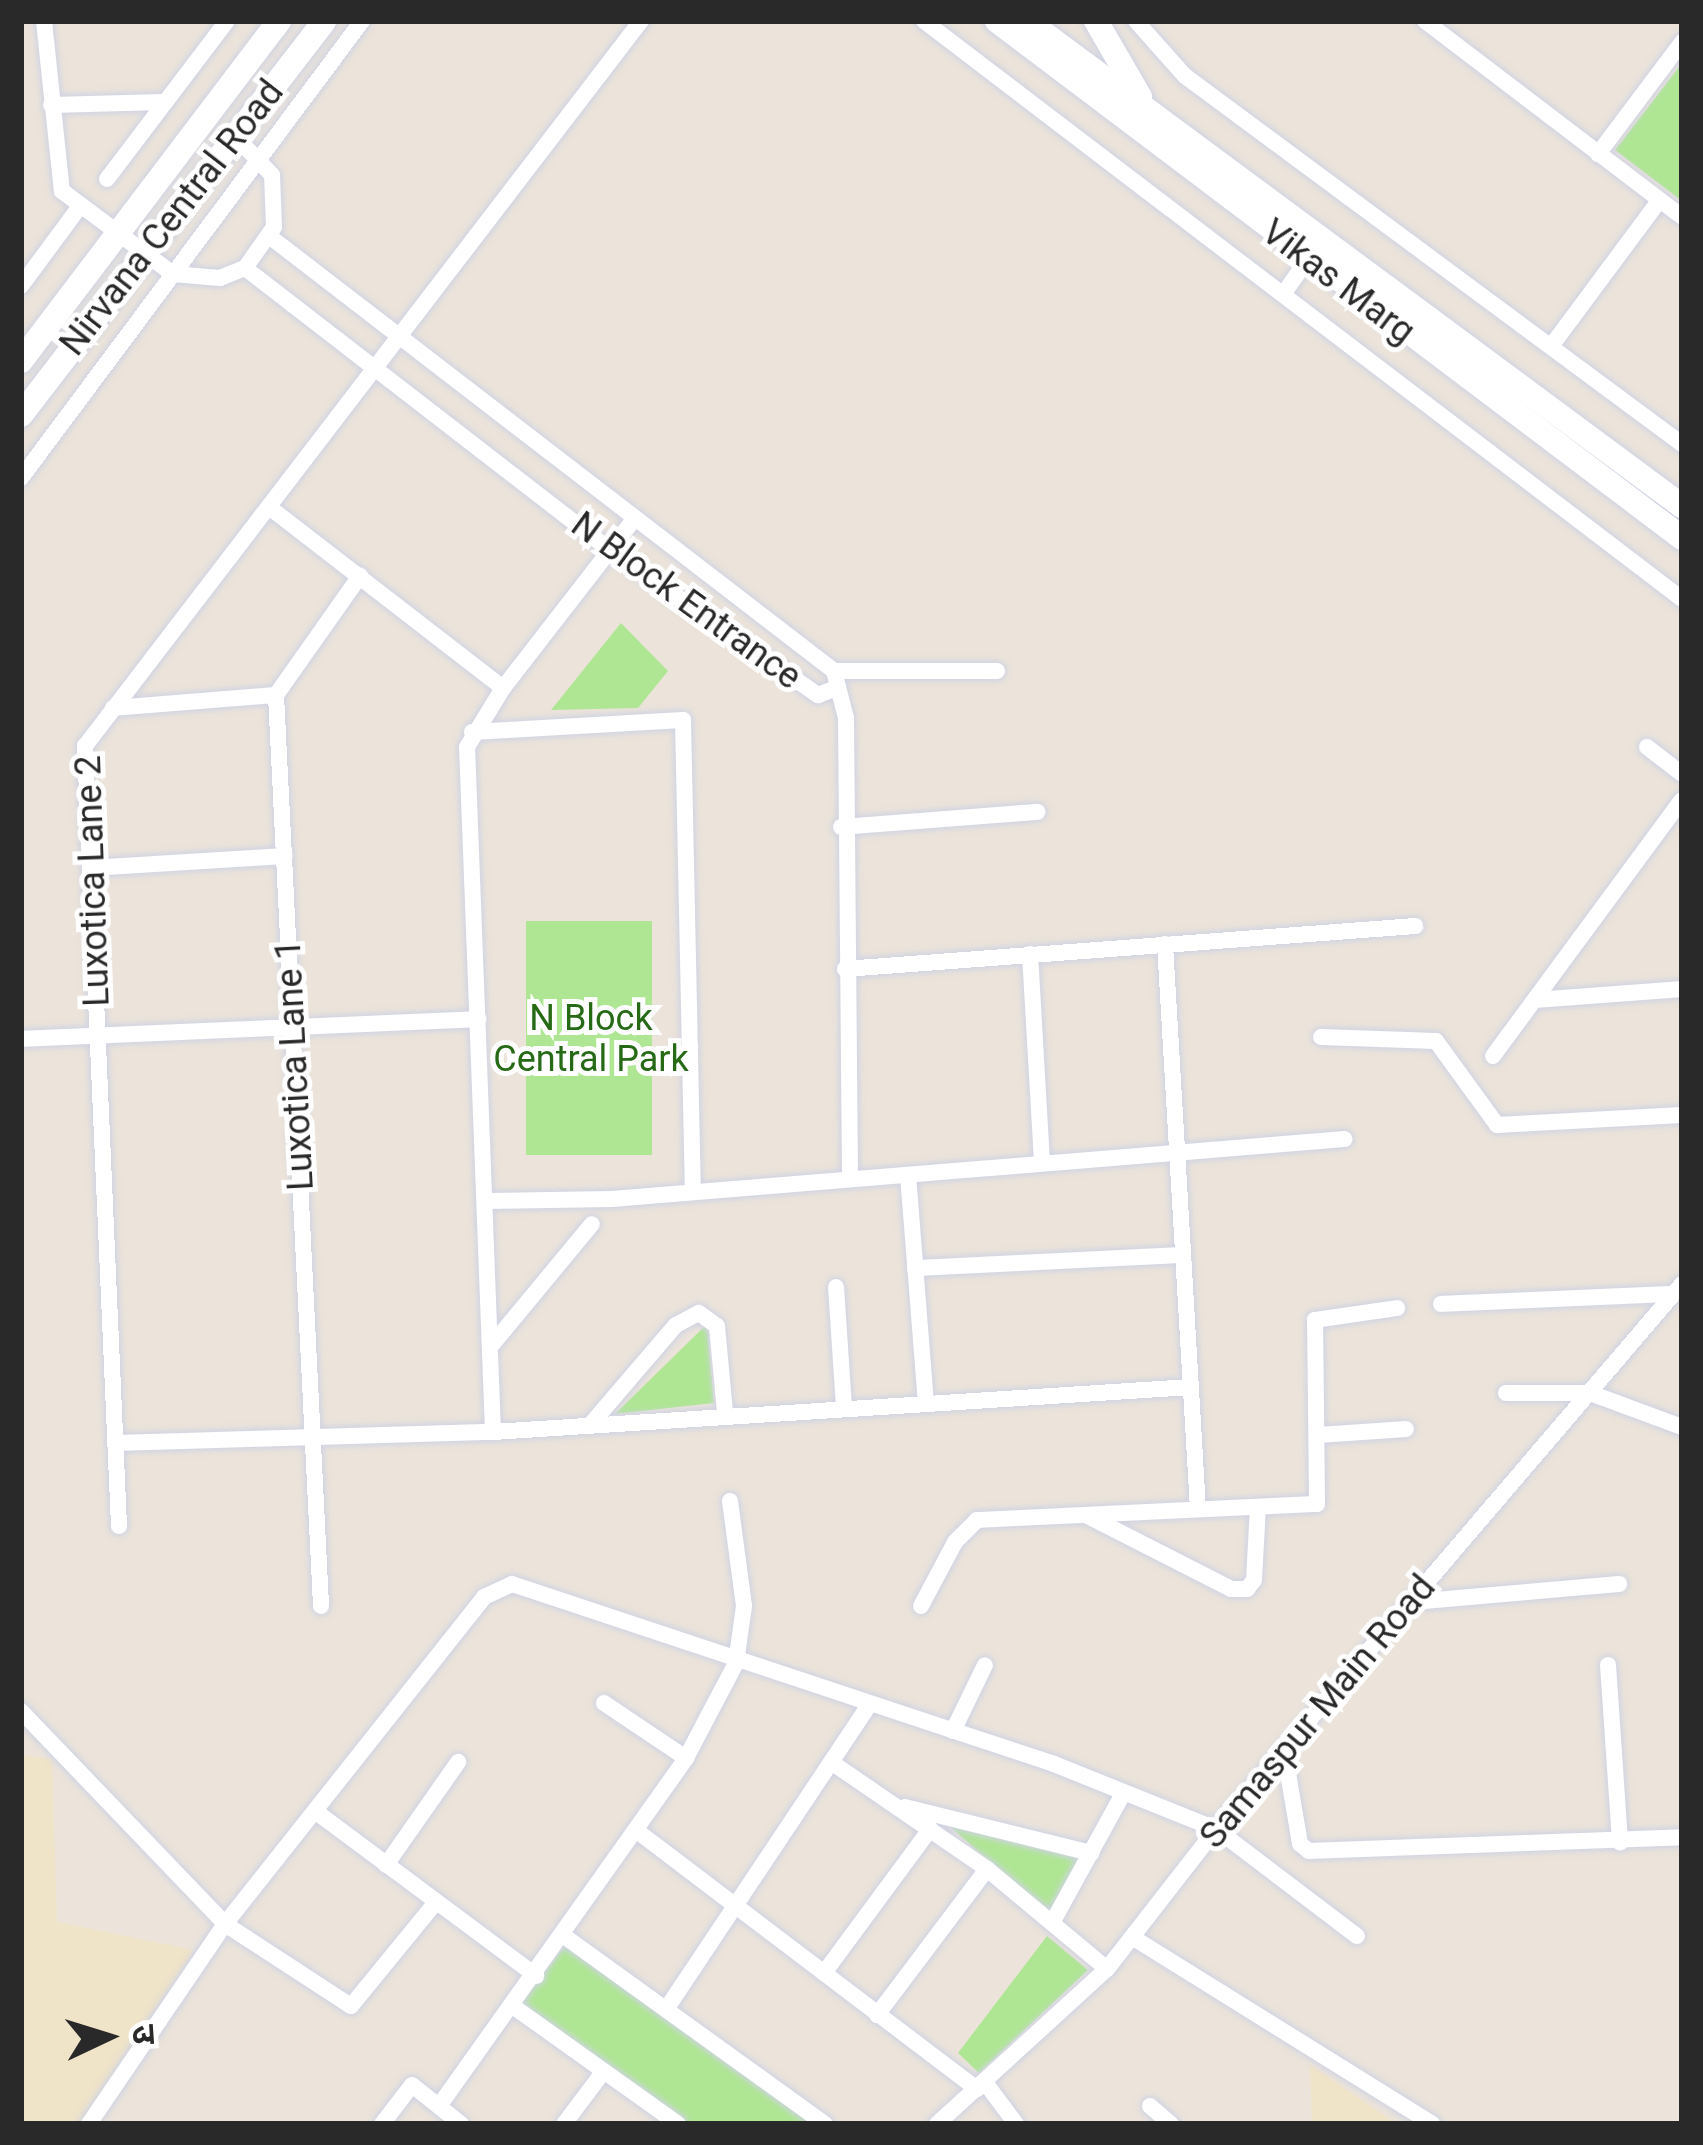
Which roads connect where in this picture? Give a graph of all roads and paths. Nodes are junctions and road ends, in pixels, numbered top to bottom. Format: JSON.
{"nodes":[{"id":1,"x":44,"y":21,"type":"edge"},
{"id":2,"x":227,"y":21,"type":"edge"},
{"id":3,"x":279,"y":21,"type":"edge"},
{"id":4,"x":323,"y":21,"type":"edge"},
{"id":5,"x":362,"y":21,"type":"edge"},
{"id":6,"x":640,"y":21,"type":"edge"},
{"id":7,"x":924,"y":21,"type":"edge"},
{"id":8,"x":997,"y":21,"type":"edge"},
{"id":9,"x":1027,"y":21,"type":"edge"},
{"id":10,"x":1096,"y":21,"type":"edge"},
{"id":11,"x":1136,"y":21,"type":"edge"},
{"id":12,"x":1424,"y":21,"type":"edge"},
{"id":13,"x":1682,"y":42,"type":"edge"},
{"id":14,"x":163,"y":102,"type":"junction"},
{"id":15,"x":51,"y":105,"type":"junction"},
{"id":16,"x":1147,"y":110,"type":"junction"},
{"id":17,"x":235,"y":136,"type":"junction"},
{"id":18,"x":1598,"y":154,"type":"junction"},
{"id":19,"x":261,"y":159,"type":"junction"},
{"id":20,"x":107,"y":179,"type":"dead end"},
{"id":21,"x":1659,"y":201,"type":"junction"},
{"id":22,"x":78,"y":209,"type":"junction"},
{"id":23,"x":1682,"y":217,"type":"edge"},
{"id":24,"x":117,"y":236,"type":"junction"},
{"id":25,"x":269,"y":236,"type":"junction"},
{"id":26,"x":1315,"y":250,"type":"junction"},
{"id":27,"x":144,"y":255,"type":"junction"},
{"id":28,"x":245,"y":268,"type":"junction"},
{"id":29,"x":173,"y":274,"type":"junction"},
{"id":30,"x":21,"y":286,"type":"edge"},
{"id":31,"x":1284,"y":292,"type":"junction"},
{"id":32,"x":398,"y":342,"type":"junction"},
{"id":33,"x":1552,"y":345,"type":"junction"},
{"id":34,"x":21,"y":361,"type":"edge"},
{"id":35,"x":376,"y":369,"type":"junction"},
{"id":36,"x":21,"y":415,"type":"edge"},
{"id":37,"x":1682,"y":444,"type":"edge"},
{"id":38,"x":21,"y":478,"type":"edge"},
{"id":39,"x":1682,"y":506,"type":"edge"},
{"id":40,"x":269,"y":507,"type":"junction"},
{"id":41,"x":635,"y":518,"type":"junction"},
{"id":42,"x":1682,"y":538,"type":"edge"},
{"id":43,"x":610,"y":550,"type":"junction"},
{"id":44,"x":360,"y":576,"type":"junction"},
{"id":45,"x":1682,"y":599,"type":"edge"},
{"id":46,"x":997,"y":671,"type":"dead end"},
{"id":47,"x":834,"y":680,"type":"junction"},
{"id":48,"x":503,"y":688,"type":"junction"},
{"id":49,"x":276,"y":695,"type":"junction"},
{"id":50,"x":113,"y":708,"type":"junction"},
{"id":51,"x":472,"y":732,"type":"junction"},
{"id":52,"x":1647,"y":747,"type":"dead end"},
{"id":53,"x":1682,"y":774,"type":"edge"},
{"id":54,"x":1682,"y":800,"type":"edge"},
{"id":55,"x":1037,"y":812,"type":"dead end"},
{"id":56,"x":842,"y":827,"type":"junction"},
{"id":57,"x":284,"y":856,"type":"junction"},
{"id":58,"x":90,"y":868,"type":"junction"},
{"id":59,"x":1414,"y":926,"type":"dead end"},
{"id":60,"x":1165,"y":944,"type":"junction"},
{"id":61,"x":1030,"y":954,"type":"junction"},
{"id":62,"x":845,"y":969,"type":"junction"},
{"id":63,"x":1682,"y":988,"type":"edge"},
{"id":64,"x":1536,"y":1000,"type":"junction"},
{"id":65,"x":478,"y":1019,"type":"junction"},
{"id":66,"x":293,"y":1026,"type":"junction"},
{"id":67,"x":98,"y":1033,"type":"junction"},
{"id":68,"x":1321,"y":1037,"type":"dead end"},
{"id":69,"x":21,"y":1039,"type":"edge"},
{"id":70,"x":1493,"y":1056,"type":"dead end"},
{"id":71,"x":1682,"y":1115,"type":"edge"},
{"id":72,"x":1345,"y":1139,"type":"dead end"},
{"id":73,"x":1178,"y":1151,"type":"junction"},
{"id":74,"x":1042,"y":1161,"type":"junction"},
{"id":75,"x":908,"y":1175,"type":"junction"},
{"id":76,"x":850,"y":1179,"type":"junction"},
{"id":77,"x":693,"y":1191,"type":"junction"},
{"id":78,"x":487,"y":1202,"type":"junction"},
{"id":79,"x":592,"y":1224,"type":"dead end"},
{"id":80,"x":1184,"y":1255,"type":"junction"},
{"id":81,"x":915,"y":1268,"type":"junction"},
{"id":82,"x":836,"y":1287,"type":"dead end"},
{"id":83,"x":1678,"y":1289,"type":"edge"},
{"id":84,"x":1441,"y":1304,"type":"dead end"},
{"id":85,"x":1396,"y":1308,"type":"dead end"},
{"id":86,"x":491,"y":1346,"type":"junction"},
{"id":87,"x":1191,"y":1387,"type":"junction"},
{"id":88,"x":1506,"y":1393,"type":"dead end"},
{"id":89,"x":1590,"y":1393,"type":"junction"},
{"id":90,"x":926,"y":1402,"type":"junction"},
{"id":91,"x":844,"y":1407,"type":"junction"},
{"id":92,"x":725,"y":1413,"type":"junction"},
{"id":93,"x":591,"y":1424,"type":"junction"},
{"id":94,"x":1682,"y":1427,"type":"edge"},
{"id":95,"x":1406,"y":1429,"type":"dead end"},
{"id":96,"x":493,"y":1432,"type":"junction"},
{"id":97,"x":315,"y":1434,"type":"junction"},
{"id":98,"x":1318,"y":1435,"type":"junction"},
{"id":99,"x":115,"y":1443,"type":"junction"},
{"id":100,"x":730,"y":1501,"type":"dead end"},
{"id":101,"x":1258,"y":1507,"type":"junction"},
{"id":102,"x":1198,"y":1509,"type":"junction"},
{"id":103,"x":1085,"y":1514,"type":"junction"},
{"id":104,"x":119,"y":1526,"type":"dead end"},
{"id":105,"x":1619,"y":1584,"type":"dead end"},
{"id":106,"x":1412,"y":1602,"type":"junction"},
{"id":107,"x":321,"y":1606,"type":"dead end"},
{"id":108,"x":921,"y":1606,"type":"dead end"},
{"id":109,"x":736,"y":1663,"type":"junction"},
{"id":110,"x":986,"y":1665,"type":"dead end"},
{"id":111,"x":1608,"y":1666,"type":"dead end"},
{"id":112,"x":604,"y":1703,"type":"dead end"},
{"id":113,"x":871,"y":1704,"type":"junction"},
{"id":114,"x":21,"y":1712,"type":"edge"},
{"id":115,"x":953,"y":1731,"type":"junction"},
{"id":116,"x":1284,"y":1750,"type":"junction"},
{"id":117,"x":686,"y":1758,"type":"junction"},
{"id":118,"x":458,"y":1762,"type":"dead end"},
{"id":119,"x":831,"y":1762,"type":"junction"},
{"id":120,"x":1124,"y":1792,"type":"junction"},
{"id":121,"x":899,"y":1805,"type":"junction"},
{"id":122,"x":319,"y":1814,"type":"junction"},
{"id":123,"x":930,"y":1829,"type":"junction"},
{"id":124,"x":1216,"y":1829,"type":"junction"},
{"id":125,"x":637,"y":1831,"type":"junction"},
{"id":126,"x":1682,"y":1837,"type":"edge"},
{"id":127,"x":1620,"y":1843,"type":"junction"},
{"id":128,"x":1091,"y":1853,"type":"junction"},
{"id":129,"x":386,"y":1864,"type":"junction"},
{"id":130,"x":987,"y":1869,"type":"junction"},
{"id":131,"x":436,"y":1902,"type":"junction"},
{"id":132,"x":735,"y":1903,"type":"junction"},
{"id":133,"x":1052,"y":1923,"type":"junction"},
{"id":134,"x":225,"y":1924,"type":"junction"},
{"id":135,"x":564,"y":1936,"type":"junction"},
{"id":136,"x":1132,"y":1936,"type":"junction"},
{"id":137,"x":1357,"y":1936,"type":"dead end"},
{"id":138,"x":1107,"y":1969,"type":"junction"},
{"id":139,"x":824,"y":1972,"type":"junction"},
{"id":140,"x":536,"y":1976,"type":"junction"},
{"id":141,"x":514,"y":2007,"type":"junction"},
{"id":142,"x":667,"y":2008,"type":"junction"},
{"id":143,"x":878,"y":2015,"type":"junction"},
{"id":144,"x":604,"y":2071,"type":"junction"},
{"id":145,"x":981,"y":2085,"type":"junction"},
{"id":146,"x":1150,"y":2106,"type":"dead end"},
{"id":147,"x":439,"y":2107,"type":"junction"},
{"id":148,"x":89,"y":2124,"type":"edge"},
{"id":149,"x":382,"y":2124,"type":"edge"},
{"id":150,"x":460,"y":2124,"type":"edge"},
{"id":151,"x":564,"y":2124,"type":"edge"},
{"id":152,"x":678,"y":2124,"type":"edge"},
{"id":153,"x":825,"y":2124,"type":"edge"},
{"id":154,"x":937,"y":2124,"type":"edge"},
{"id":155,"x":1016,"y":2124,"type":"edge"},
{"id":156,"x":1171,"y":2124,"type":"edge"},
{"id":157,"x":1432,"y":2124,"type":"edge"}],
"edges":[{"from":1,"to":15,"type":"street"},
{"from":2,"to":14,"type":"street"},
{"from":3,"to":24,"type":"main road","name":"Nirvana Central Road"},
{"from":4,"to":17,"type":"main road","name":"Nirvana Central Road"},
{"from":5,"to":19,"type":"street"},
{"from":6,"to":32,"type":"street","name":"Luxotica Lane 2"},
{"from":7,"to":31,"type":"street"},
{"from":8,"to":26,"type":"main road","name":"Vikas Marg"},
{"from":9,"to":16,"type":"main road","name":"Vikas Marg"},
{"from":10,"to":16,"type":"main road"},
{"from":11,"to":33,"type":"street"},
{"from":12,"to":18,"type":"street"},
{"from":13,"to":18,"type":"street"},
{"from":14,"to":15,"type":"street"},
{"from":14,"to":20,"type":"street"},
{"from":15,"to":22,"type":"street"},
{"from":16,"to":26,"type":"main road","name":"Vikas Marg"},
{"from":17,"to":19,"type":"street"},
{"from":17,"to":27,"type":"main road","name":"Nirvana Central Road"},
{"from":18,"to":21,"type":"street"},
{"from":19,"to":25,"type":"street"},
{"from":19,"to":29,"type":"street"},
{"from":21,"to":23,"type":"street"},
{"from":21,"to":33,"type":"street"},
{"from":22,"to":24,"type":"street"},
{"from":22,"to":30,"type":"street"},
{"from":24,"to":27,"type":"street"},
{"from":24,"to":34,"type":"main road","name":"Nirvana Central Road"},
{"from":25,"to":28,"type":"street"},
{"from":25,"to":32,"type":"street","name":"N Block Entrance"},
{"from":26,"to":31,"type":"street"},
{"from":26,"to":39,"type":"main road","name":"Vikas Marg"},
{"from":26,"to":42,"type":"main road","name":"Vikas Marg"},
{"from":27,"to":29,"type":"street"},
{"from":27,"to":36,"type":"main road","name":"Nirvana Central Road"},
{"from":28,"to":29,"type":"street"},
{"from":28,"to":35,"type":"street","name":"N Block Entrance"},
{"from":29,"to":38,"type":"street"},
{"from":31,"to":45,"type":"street"},
{"from":32,"to":35,"type":"street","name":"Luxotica Lane 2"},
{"from":32,"to":41,"type":"street","name":"N Block Entrance"},
{"from":33,"to":37,"type":"street"},
{"from":35,"to":40,"type":"street","name":"Luxotica Lane 2"},
{"from":35,"to":43,"type":"street","name":"N Block Entrance"},
{"from":40,"to":44,"type":"street"},
{"from":40,"to":50,"type":"street","name":"Luxotica Lane 2"},
{"from":41,"to":43,"type":"street"},
{"from":41,"to":47,"type":"street","name":"N Block Entrance"},
{"from":43,"to":47,"type":"street","name":"N Block Entrance"},
{"from":43,"to":48,"type":"street"},
{"from":44,"to":48,"type":"street"},
{"from":44,"to":49,"type":"street"},
{"from":46,"to":47,"type":"street"},
{"from":47,"to":56,"type":"street"},
{"from":48,"to":51,"type":"street"},
{"from":49,"to":50,"type":"street"},
{"from":49,"to":57,"type":"street","name":"Luxotica Lane 1"},
{"from":50,"to":58,"type":"street","name":"Luxotica Lane 2"},
{"from":51,"to":65,"type":"street"},
{"from":51,"to":77,"type":"street"},
{"from":52,"to":53,"type":"street"},
{"from":54,"to":64,"type":"street"},
{"from":55,"to":56,"type":"street"},
{"from":56,"to":62,"type":"street"},
{"from":57,"to":58,"type":"street"},
{"from":57,"to":66,"type":"street","name":"Luxotica Lane 1"},
{"from":58,"to":67,"type":"street","name":"Luxotica Lane 2"},
{"from":59,"to":60,"type":"street"},
{"from":60,"to":61,"type":"street"},
{"from":60,"to":73,"type":"street"},
{"from":61,"to":62,"type":"street"},
{"from":61,"to":74,"type":"street"},
{"from":62,"to":76,"type":"street"},
{"from":63,"to":64,"type":"street"},
{"from":64,"to":70,"type":"street"},
{"from":65,"to":66,"type":"street"},
{"from":65,"to":78,"type":"street"},
{"from":66,"to":67,"type":"street"},
{"from":66,"to":97,"type":"street","name":"Luxotica Lane 1"},
{"from":67,"to":69,"type":"street"},
{"from":67,"to":99,"type":"street","name":"Luxotica Lane 2"},
{"from":68,"to":71,"type":"street"},
{"from":72,"to":73,"type":"street"},
{"from":73,"to":74,"type":"street"},
{"from":73,"to":80,"type":"street"},
{"from":74,"to":75,"type":"street"},
{"from":75,"to":76,"type":"street"},
{"from":75,"to":81,"type":"street"},
{"from":76,"to":77,"type":"street"},
{"from":77,"to":78,"type":"street"},
{"from":78,"to":86,"type":"street"},
{"from":79,"to":86,"type":"street"},
{"from":80,"to":81,"type":"street"},
{"from":80,"to":87,"type":"street"},
{"from":81,"to":90,"type":"street"},
{"from":82,"to":91,"type":"street"},
{"from":83,"to":84,"type":"street"},
{"from":83,"to":89,"type":"street","name":"Samaspur Main Road"},
{"from":85,"to":98,"type":"street"},
{"from":86,"to":96,"type":"street"},
{"from":87,"to":90,"type":"street"},
{"from":87,"to":102,"type":"street"},
{"from":88,"to":89,"type":"street"},
{"from":89,"to":94,"type":"street"},
{"from":89,"to":106,"type":"street","name":"Samaspur Main Road"},
{"from":90,"to":91,"type":"street"},
{"from":91,"to":92,"type":"street"},
{"from":92,"to":93,"type":"street"},
{"from":92,"to":93,"type":"street"},
{"from":93,"to":96,"type":"street"},
{"from":95,"to":98,"type":"street"},
{"from":96,"to":97,"type":"street"},
{"from":97,"to":99,"type":"street"},
{"from":97,"to":107,"type":"street","name":"Luxotica Lane 1"},
{"from":98,"to":101,"type":"street"},
{"from":99,"to":104,"type":"street","name":"Luxotica Lane 2"},
{"from":100,"to":109,"type":"street"},
{"from":101,"to":102,"type":"street"},
{"from":101,"to":103,"type":"street"},
{"from":102,"to":103,"type":"street"},
{"from":103,"to":108,"type":"street"},
{"from":105,"to":106,"type":"street"},
{"from":106,"to":116,"type":"street","name":"Samaspur Main Road"},
{"from":109,"to":113,"type":"street"},
{"from":109,"to":117,"type":"street"},
{"from":109,"to":122,"type":"street"},
{"from":110,"to":115,"type":"street"},
{"from":111,"to":127,"type":"street"},
{"from":112,"to":117,"type":"street"},
{"from":113,"to":115,"type":"street"},
{"from":113,"to":119,"type":"street"},
{"from":114,"to":134,"type":"street"},
{"from":115,"to":120,"type":"street"},
{"from":116,"to":124,"type":"street","name":"Samaspur Main Road"},
{"from":116,"to":127,"type":"street"},
{"from":117,"to":125,"type":"street"},
{"from":118,"to":129,"type":"street"},
{"from":119,"to":121,"type":"street"},
{"from":119,"to":132,"type":"street"},
{"from":120,"to":124,"type":"street"},
{"from":120,"to":128,"type":"street"},
{"from":121,"to":123,"type":"street"},
{"from":121,"to":128,"type":"street"},
{"from":122,"to":129,"type":"street"},
{"from":122,"to":134,"type":"street"},
{"from":123,"to":130,"type":"street"},
{"from":123,"to":139,"type":"street"},
{"from":124,"to":136,"type":"street","name":"Samaspur Main Road"},
{"from":124,"to":137,"type":"street"},
{"from":125,"to":132,"type":"street"},
{"from":125,"to":135,"type":"street"},
{"from":126,"to":127,"type":"street"},
{"from":128,"to":133,"type":"street"},
{"from":129,"to":131,"type":"street"},
{"from":130,"to":133,"type":"street"},
{"from":130,"to":143,"type":"street"},
{"from":131,"to":134,"type":"street"},
{"from":131,"to":140,"type":"street"},
{"from":132,"to":139,"type":"street"},
{"from":132,"to":142,"type":"street"},
{"from":133,"to":138,"type":"street"},
{"from":134,"to":148,"type":"street"},
{"from":135,"to":140,"type":"street"},
{"from":135,"to":142,"type":"street"},
{"from":136,"to":138,"type":"street","name":"Samaspur Main Road"},
{"from":136,"to":157,"type":"street"},
{"from":138,"to":145,"type":"street","name":"Samaspur Main Road"},
{"from":139,"to":143,"type":"street"},
{"from":140,"to":141,"type":"street"},
{"from":141,"to":144,"type":"street"},
{"from":141,"to":147,"type":"street"},
{"from":142,"to":153,"type":"street"},
{"from":143,"to":145,"type":"street"},
{"from":144,"to":151,"type":"street"},
{"from":144,"to":152,"type":"street"},
{"from":145,"to":154,"type":"street","name":"Samaspur Main Road"},
{"from":145,"to":155,"type":"street"},
{"from":146,"to":156,"type":"street"},
{"from":147,"to":149,"type":"street"},
{"from":147,"to":150,"type":"street"}]}
